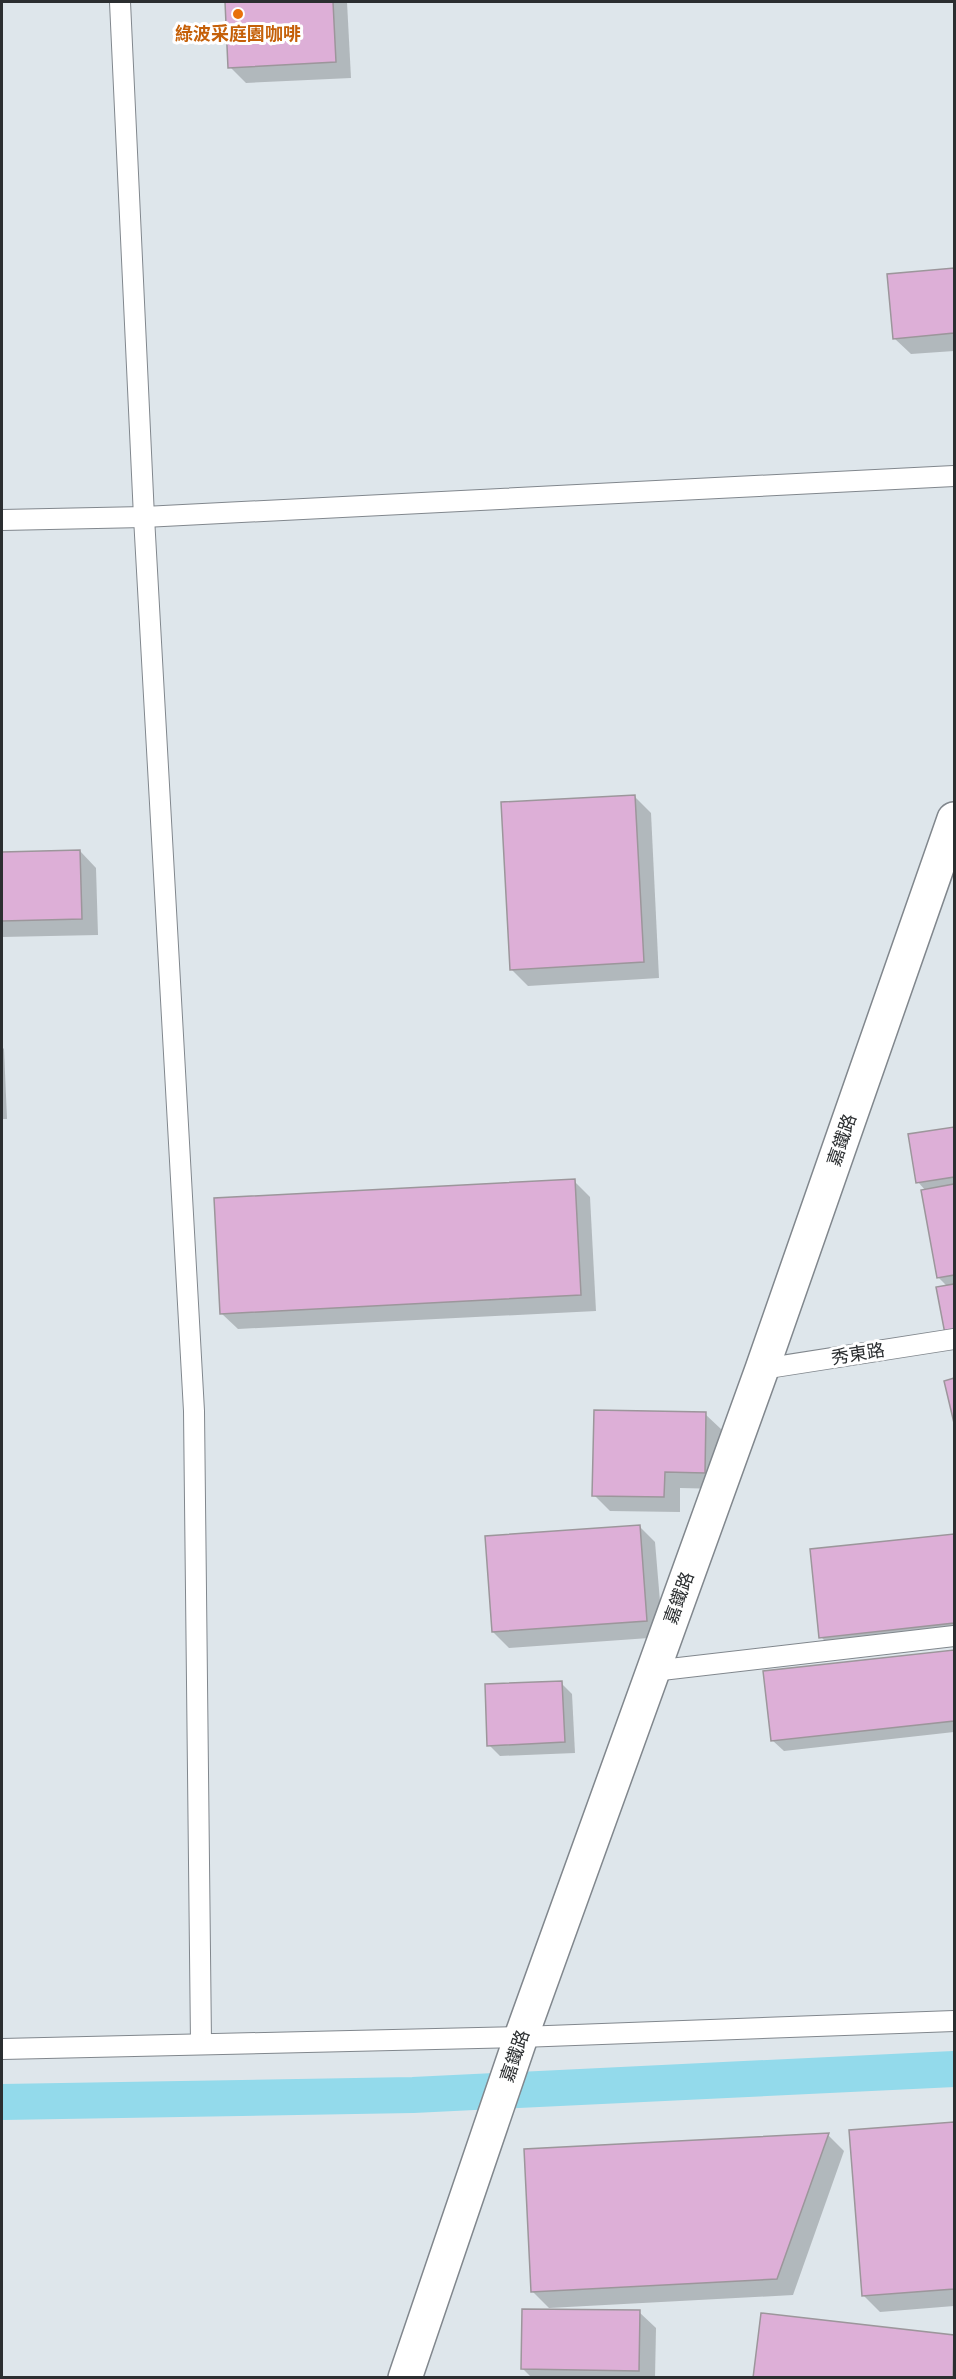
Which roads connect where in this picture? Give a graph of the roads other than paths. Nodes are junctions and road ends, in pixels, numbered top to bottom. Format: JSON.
{"nodes":[{"id":1,"x":120,"y":2,"type":"edge"},
{"id":2,"x":954,"y":476,"type":"edge"},
{"id":3,"x":144,"y":517,"type":"junction"},
{"id":4,"x":2,"y":520,"type":"edge"},
{"id":5,"x":954,"y":819,"type":"edge"},
{"id":6,"x":954,"y":1339,"type":"edge"},
{"id":7,"x":762,"y":1369,"type":"junction"},
{"id":8,"x":954,"y":1636,"type":"edge"},
{"id":9,"x":653,"y":1671,"type":"junction"},
{"id":10,"x":954,"y":2021,"type":"edge"},
{"id":11,"x":201,"y":2043,"type":"junction"},
{"id":12,"x":518,"y":2046,"type":"junction"},
{"id":13,"x":2,"y":2049,"type":"edge"},
{"id":14,"x":405,"y":2378,"type":"edge"}],
"edges":[{"from":1,"to":3,"type":"lane"},
{"from":2,"to":3,"type":"lane"},
{"from":3,"to":4,"type":"lane"},
{"from":3,"to":11,"type":"lane"},
{"from":5,"to":7,"type":"street","name":"嘉鐵路"},
{"from":6,"to":7,"type":"lane","name":"秀東路"},
{"from":7,"to":9,"type":"street","name":"嘉鐵路"},
{"from":8,"to":9,"type":"lane"},
{"from":9,"to":12,"type":"street","name":"嘉鐵路"},
{"from":10,"to":12,"type":"lane"},
{"from":11,"to":12,"type":"lane"},
{"from":11,"to":13,"type":"lane"},
{"from":12,"to":14,"type":"street","name":"嘉鐵路"}]}
